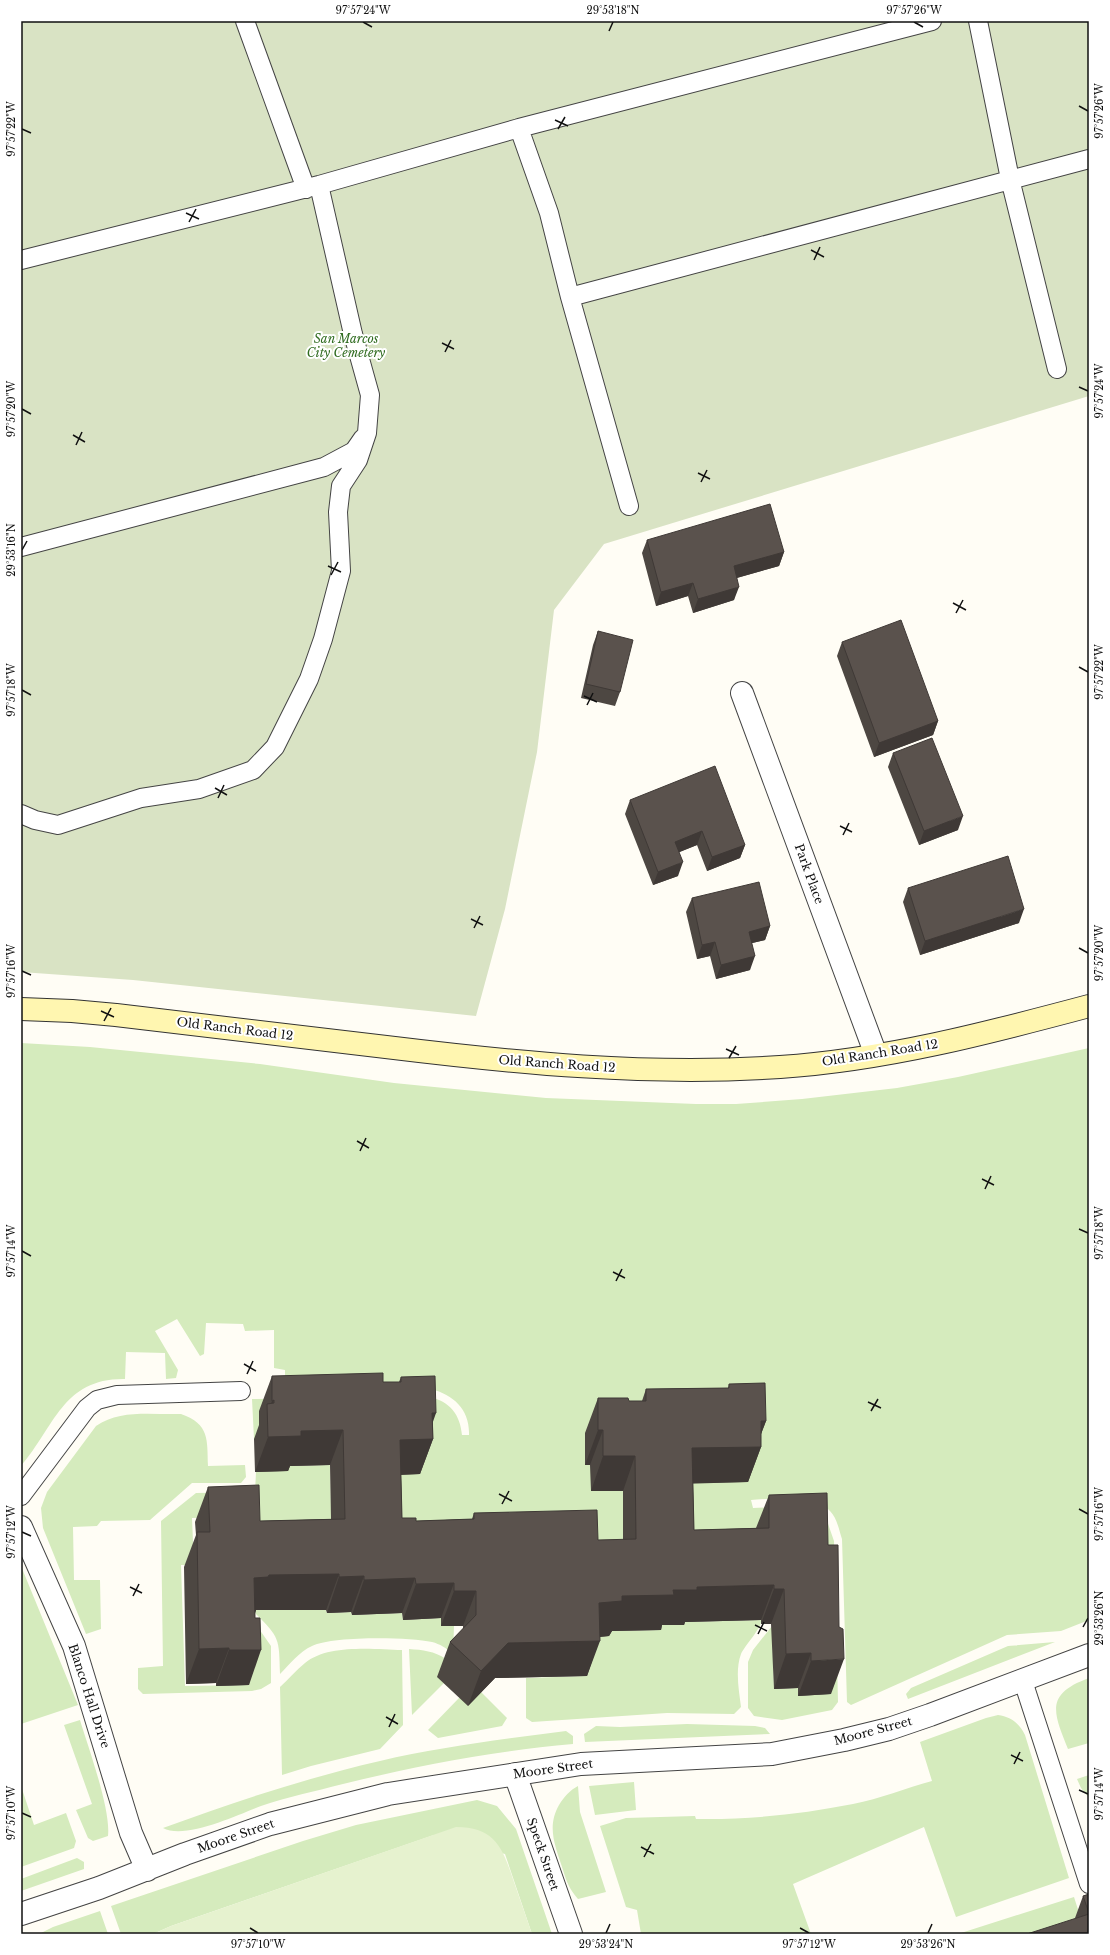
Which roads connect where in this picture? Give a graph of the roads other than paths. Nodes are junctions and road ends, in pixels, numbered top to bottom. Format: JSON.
{"nodes":[{"id":1,"x":245,"y":21,"type":"edge"},
{"id":2,"x":932,"y":21,"type":"edge"},
{"id":3,"x":978,"y":21,"type":"edge"},
{"id":4,"x":518,"y":128,"type":"junction"},
{"id":5,"x":1089,"y":159,"type":"edge"},
{"id":6,"x":1010,"y":179,"type":"junction"},
{"id":7,"x":313,"y":187,"type":"junction"},
{"id":8,"x":21,"y":260,"type":"edge"},
{"id":9,"x":570,"y":298,"type":"junction"},
{"id":10,"x":1057,"y":369,"type":"dead end"},
{"id":11,"x":367,"y":433,"type":"junction"},
{"id":12,"x":629,"y":506,"type":"dead end"},
{"id":13,"x":21,"y":547,"type":"edge"},
{"id":14,"x":742,"y":693,"type":"dead end"},
{"id":15,"x":21,"y":814,"type":"edge"},
{"id":16,"x":1089,"y":1006,"type":"edge"},
{"id":17,"x":21,"y":1009,"type":"edge"},
{"id":18,"x":876,"y":1055,"type":"junction"},
{"id":19,"x":241,"y":1391,"type":"dead end"},
{"id":20,"x":21,"y":1496,"type":"edge"},
{"id":21,"x":21,"y":1527,"type":"edge"},
{"id":22,"x":1089,"y":1654,"type":"edge"},
{"id":23,"x":1023,"y":1681,"type":"junction"},
{"id":24,"x":515,"y":1774,"type":"junction"},
{"id":25,"x":147,"y":1870,"type":"junction"},
{"id":26,"x":1089,"y":1884,"type":"edge"},
{"id":27,"x":21,"y":1914,"type":"edge"},
{"id":28,"x":570,"y":1934,"type":"edge"}],
"edges":[{"from":1,"to":7,"type":"lane"},
{"from":2,"to":4,"type":"lane"},
{"from":3,"to":6,"type":"lane"},
{"from":4,"to":7,"type":"lane"},
{"from":4,"to":9,"type":"lane"},
{"from":5,"to":6,"type":"lane"},
{"from":6,"to":9,"type":"lane"},
{"from":6,"to":10,"type":"lane"},
{"from":7,"to":8,"type":"lane"},
{"from":7,"to":11,"type":"lane"},
{"from":9,"to":12,"type":"lane"},
{"from":11,"to":13,"type":"lane"},
{"from":11,"to":15,"type":"lane"},
{"from":14,"to":18,"type":"street","name":"Park Place"},
{"from":16,"to":18,"type":"main road","name":"Old Ranch Road 12"},
{"from":17,"to":18,"type":"main road","name":"Old Ranch Road 12"},
{"from":19,"to":20,"type":"lane"},
{"from":21,"to":25,"type":"street","name":"Blanco Hall Drive"},
{"from":22,"to":23,"type":"street","name":"Moore Street"},
{"from":23,"to":24,"type":"street","name":"Moore Street"},
{"from":23,"to":26,"type":"lane"},
{"from":24,"to":25,"type":"street","name":"Moore Street"},
{"from":24,"to":28,"type":"street","name":"Speck Street"},
{"from":25,"to":27,"type":"street","name":"Moore Street"}]}
